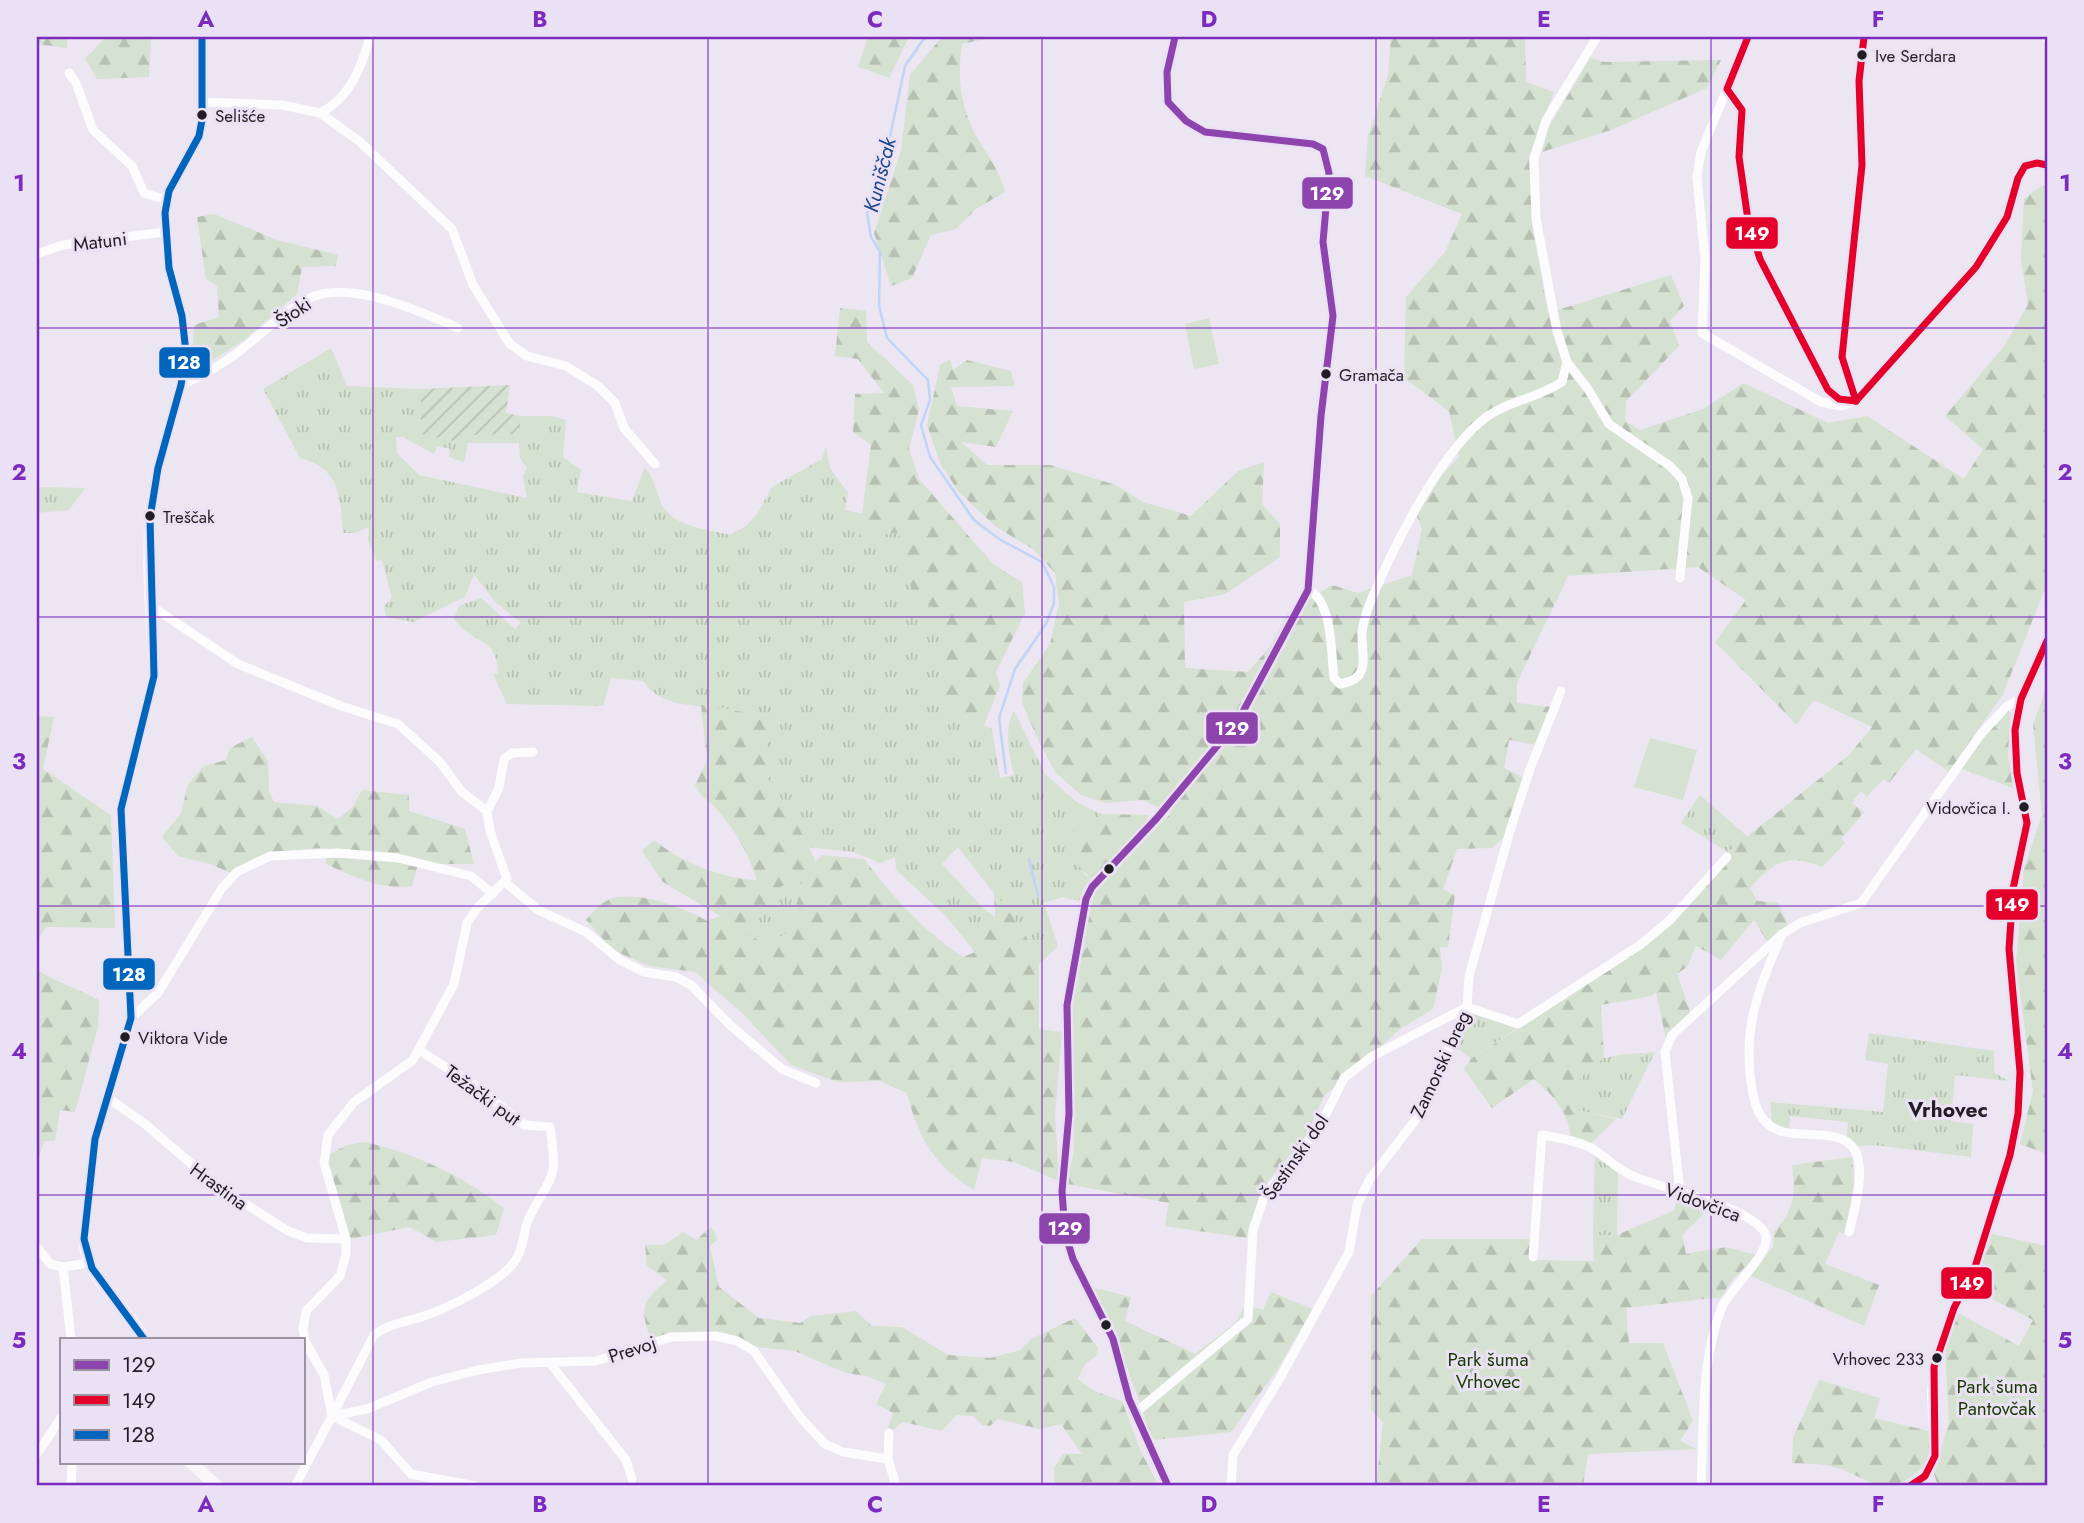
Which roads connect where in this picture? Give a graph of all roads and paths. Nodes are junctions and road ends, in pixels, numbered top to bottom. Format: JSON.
{"nodes":[{"id":1,"x":202,"y":37,"type":"edge"},
{"id":2,"x":370,"y":37,"type":"edge"},
{"id":3,"x":1175,"y":37,"type":"edge"},
{"id":4,"x":1597,"y":37,"type":"edge"},
{"id":5,"x":1748,"y":37,"type":"edge"},
{"id":6,"x":1864,"y":37,"type":"edge"},
{"id":7,"x":69,"y":73,"type":"dead end"},
{"id":8,"x":1727,"y":89,"type":"junction"},
{"id":9,"x":202,"y":102,"type":"junction"},
{"id":10,"x":320,"y":113,"type":"junction"},
{"id":11,"x":2047,"y":165,"type":"edge"},
{"id":12,"x":167,"y":200,"type":"junction"},
{"id":13,"x":165,"y":232,"type":"junction"},
{"id":14,"x":37,"y":254,"type":"edge"},
{"id":15,"x":458,"y":328,"type":"dead end"},
{"id":16,"x":1567,"y":362,"type":"junction"},
{"id":17,"x":181,"y":385,"type":"junction"},
{"id":18,"x":1856,"y":401,"type":"junction"},
{"id":19,"x":654,"y":464,"type":"dead end"},
{"id":20,"x":1679,"y":578,"type":"dead end"},
{"id":21,"x":1308,"y":590,"type":"junction"},
{"id":22,"x":151,"y":606,"type":"junction"},
{"id":23,"x":2047,"y":641,"type":"edge"},
{"id":24,"x":1561,"y":691,"type":"dead end"},
{"id":25,"x":2021,"y":699,"type":"junction"},
{"id":26,"x":533,"y":752,"type":"dead end"},
{"id":27,"x":487,"y":811,"type":"junction"},
{"id":28,"x":1727,"y":857,"type":"dead end"},
{"id":29,"x":505,"y":882,"type":"junction"},
{"id":30,"x":492,"y":894,"type":"junction"},
{"id":31,"x":1782,"y":934,"type":"junction"},
{"id":32,"x":1467,"y":1007,"type":"junction"},
{"id":33,"x":131,"y":1018,"type":"junction"},
{"id":34,"x":419,"y":1051,"type":"junction"},
{"id":35,"x":816,"y":1083,"type":"dead end"},
{"id":36,"x":108,"y":1098,"type":"junction"},
{"id":37,"x":1680,"y":1192,"type":"junction"},
{"id":38,"x":1849,"y":1232,"type":"dead end"},
{"id":39,"x":346,"y":1239,"type":"junction"},
{"id":40,"x":37,"y":1247,"type":"edge"},
{"id":41,"x":1533,"y":1257,"type":"dead end"},
{"id":42,"x":88,"y":1263,"type":"junction"},
{"id":43,"x":63,"y":1266,"type":"junction"},
{"id":44,"x":71,"y":1338,"type":"edge"},
{"id":45,"x":143,"y":1338,"type":"edge"},
{"id":46,"x":550,"y":1363,"type":"junction"},
{"id":47,"x":1135,"y":1413,"type":"junction"},
{"id":48,"x":332,"y":1416,"type":"junction"},
{"id":49,"x":60,"y":1420,"type":"edge"},
{"id":50,"x":889,"y":1433,"type":"dead end"},
{"id":51,"x":37,"y":1454,"type":"edge"},
{"id":52,"x":888,"y":1459,"type":"junction"},
{"id":53,"x":72,"y":1464,"type":"edge"},
{"id":54,"x":192,"y":1464,"type":"edge"},
{"id":55,"x":632,"y":1479,"type":"dead end"},
{"id":56,"x":1927,"y":1481,"type":"edge"},
{"id":57,"x":71,"y":1486,"type":"edge"},
{"id":58,"x":217,"y":1486,"type":"edge"},
{"id":59,"x":295,"y":1486,"type":"edge"},
{"id":60,"x":476,"y":1486,"type":"edge"},
{"id":61,"x":896,"y":1486,"type":"edge"},
{"id":62,"x":1168,"y":1486,"type":"edge"},
{"id":63,"x":1231,"y":1486,"type":"edge"},
{"id":64,"x":1701,"y":1486,"type":"edge"},
{"id":65,"x":1910,"y":1486,"type":"edge"}],
"edges":[{"from":1,"to":9,"type":"main road"},
{"from":2,"to":10,"type":"street"},
{"from":3,"to":21,"type":"street"},
{"from":4,"to":16,"type":"street"},
{"from":5,"to":8,"type":"street"},
{"from":6,"to":18,"type":"street"},
{"from":7,"to":12,"type":"street"},
{"from":8,"to":18,"type":"street"},
{"from":8,"to":18,"type":"street"},
{"from":9,"to":10,"type":"street"},
{"from":9,"to":12,"type":"main road"},
{"from":10,"to":19,"type":"street"},
{"from":11,"to":18,"type":"street"},
{"from":12,"to":13,"type":"main road"},
{"from":13,"to":14,"type":"street","name":"Matuni"},
{"from":13,"to":17,"type":"main road"},
{"from":15,"to":17,"type":"street","name":"Štoki"},
{"from":16,"to":20,"type":"street"},
{"from":16,"to":21,"type":"street"},
{"from":17,"to":22,"type":"main road"},
{"from":21,"to":47,"type":"street"},
{"from":22,"to":27,"type":"street"},
{"from":22,"to":33,"type":"main road"},
{"from":23,"to":25,"type":"street"},
{"from":24,"to":32,"type":"street","name":"Zamorski breg"},
{"from":25,"to":31,"type":"street"},
{"from":25,"to":56,"type":"street"},
{"from":26,"to":27,"type":"street"},
{"from":27,"to":29,"type":"street"},
{"from":28,"to":32,"type":"street"},
{"from":29,"to":30,"type":"street"},
{"from":29,"to":35,"type":"street"},
{"from":30,"to":33,"type":"street"},
{"from":30,"to":34,"type":"street"},
{"from":31,"to":37,"type":"street"},
{"from":31,"to":38,"type":"street"},
{"from":32,"to":47,"type":"street","name":"Šestinski dol"},
{"from":32,"to":63,"type":"street","name":"Zamorski breg"},
{"from":33,"to":36,"type":"main road"},
{"from":34,"to":39,"type":"street"},
{"from":34,"to":48,"type":"street","name":"Težački put"},
{"from":36,"to":39,"type":"street","name":"Hrastina"},
{"from":36,"to":42,"type":"main road"},
{"from":37,"to":41,"type":"street","name":"Vidovčica"},
{"from":37,"to":64,"type":"street","name":"Vidovčica"},
{"from":39,"to":48,"type":"street"},
{"from":40,"to":43,"type":"street"},
{"from":42,"to":43,"type":"street"},
{"from":42,"to":45,"type":"main road"},
{"from":43,"to":44,"type":"street"},
{"from":46,"to":48,"type":"street","name":"Prevoj"},
{"from":46,"to":52,"type":"street","name":"Prevoj"},
{"from":46,"to":55,"type":"street"},
{"from":47,"to":62,"type":"street"},
{"from":48,"to":59,"type":"street"},
{"from":48,"to":60,"type":"street"},
{"from":49,"to":51,"type":"street"},
{"from":50,"to":52,"type":"street"},
{"from":52,"to":61,"type":"street"},
{"from":53,"to":57,"type":"street"},
{"from":54,"to":58,"type":"main road"},
{"from":56,"to":65,"type":"street"}]}
